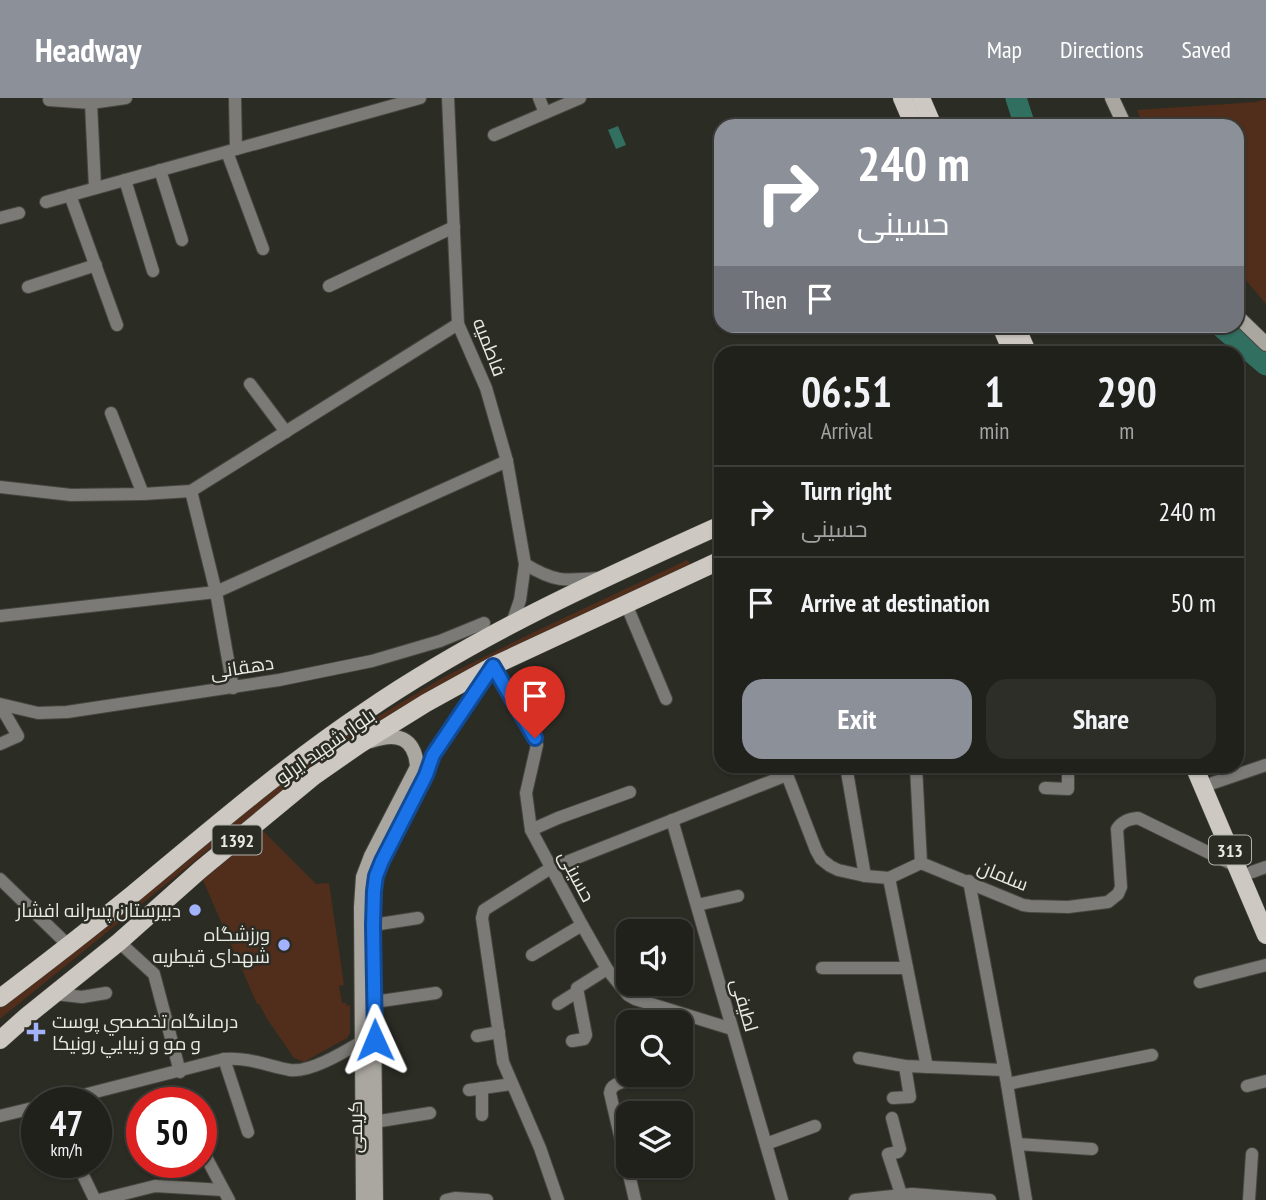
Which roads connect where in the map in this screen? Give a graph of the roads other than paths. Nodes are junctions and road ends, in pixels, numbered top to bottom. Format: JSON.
{"nodes":[{"id":1,"x":126,"y":98,"type":"edge"},
{"id":2,"x":235,"y":98,"type":"edge"},
{"id":3,"x":420,"y":98,"type":"edge"},
{"id":4,"x":448,"y":98,"type":"edge"},
{"id":5,"x":539,"y":98,"type":"edge"},
{"id":6,"x":580,"y":98,"type":"edge"},
{"id":7,"x":902,"y":98,"type":"edge"},
{"id":8,"x":921,"y":98,"type":"edge"},
{"id":9,"x":1103,"y":98,"type":"edge"},
{"id":10,"x":1112,"y":98,"type":"edge"},
{"id":11,"x":48,"y":100,"type":"dead end"},
{"id":12,"x":91,"y":103,"type":"junction"},
{"id":13,"x":545,"y":113,"type":"junction"},
{"id":14,"x":911,"y":119,"type":"edge"},
{"id":15,"x":930,"y":119,"type":"edge"},
{"id":16,"x":1112,"y":119,"type":"edge"},
{"id":17,"x":1122,"y":119,"type":"edge"},
{"id":18,"x":494,"y":135,"type":"dead end"},
{"id":19,"x":231,"y":150,"type":"junction"},
{"id":20,"x":160,"y":170,"type":"junction"},
{"id":21,"x":125,"y":180,"type":"junction"},
{"id":22,"x":95,"y":188,"type":"junction"},
{"id":23,"x":70,"y":195,"type":"junction"},
{"id":24,"x":46,"y":202,"type":"dead end"},
{"id":25,"x":19,"y":213,"type":"dead end"},
{"id":26,"x":0,"y":218,"type":"edge"},
{"id":27,"x":454,"y":227,"type":"junction"},
{"id":28,"x":182,"y":240,"type":"dead end"},
{"id":29,"x":263,"y":249,"type":"dead end"},
{"id":30,"x":96,"y":265,"type":"junction"},
{"id":31,"x":153,"y":271,"type":"dead end"},
{"id":32,"x":329,"y":286,"type":"dead end"},
{"id":33,"x":27,"y":287,"type":"dead end"},
{"id":34,"x":1244,"y":312,"type":"edge"},
{"id":35,"x":1244,"y":323,"type":"edge"},
{"id":36,"x":458,"y":324,"type":"junction"},
{"id":37,"x":117,"y":325,"type":"dead end"},
{"id":38,"x":1266,"y":332,"type":"edge"},
{"id":39,"x":1266,"y":344,"type":"edge"},
{"id":40,"x":250,"y":384,"type":"dead end"},
{"id":41,"x":111,"y":413,"type":"dead end"},
{"id":42,"x":286,"y":432,"type":"junction"},
{"id":43,"x":507,"y":461,"type":"junction"},
{"id":44,"x":0,"y":487,"type":"edge"},
{"id":45,"x":191,"y":491,"type":"junction"},
{"id":46,"x":143,"y":494,"type":"junction"},
{"id":47,"x":714,"y":528,"type":"edge"},
{"id":48,"x":673,"y":547,"type":"junction"},
{"id":49,"x":714,"y":563,"type":"edge"},
{"id":50,"x":525,"y":564,"type":"junction"},
{"id":51,"x":688,"y":575,"type":"junction"},
{"id":52,"x":606,"y":577,"type":"junction"},
{"id":53,"x":216,"y":592,"type":"junction"},
{"id":54,"x":626,"y":604,"type":"junction"},
{"id":55,"x":0,"y":616,"type":"edge"},
{"id":56,"x":484,"y":623,"type":"dead end"},
{"id":57,"x":512,"y":623,"type":"junction"},
{"id":58,"x":493,"y":666,"type":"junction"},
{"id":59,"x":233,"y":688,"type":"junction"},
{"id":60,"x":667,"y":699,"type":"dead end"},
{"id":61,"x":0,"y":705,"type":"edge"},
{"id":62,"x":0,"y":744,"type":"edge"},
{"id":63,"x":360,"y":744,"type":"junction"},
{"id":64,"x":1266,"y":765,"type":"edge"},
{"id":65,"x":1244,"y":769,"type":"edge"},
{"id":66,"x":781,"y":773,"type":"edge"},
{"id":67,"x":787,"y":773,"type":"edge"},
{"id":68,"x":847,"y":773,"type":"edge"},
{"id":69,"x":916,"y":773,"type":"edge"},
{"id":70,"x":1068,"y":773,"type":"edge"},
{"id":71,"x":1198,"y":773,"type":"edge"},
{"id":72,"x":1210,"y":775,"type":"edge"},
{"id":73,"x":1045,"y":788,"type":"dead end"},
{"id":74,"x":630,"y":792,"type":"dead end"},
{"id":75,"x":672,"y":820,"type":"junction"},
{"id":76,"x":531,"y":830,"type":"junction"},
{"id":77,"x":920,"y":863,"type":"junction"},
{"id":78,"x":551,"y":869,"type":"junction"},
{"id":79,"x":1252,"y":869,"type":"edge"},
{"id":80,"x":864,"y":876,"type":"junction"},
{"id":81,"x":889,"y":878,"type":"junction"},
{"id":82,"x":0,"y":879,"type":"edge"},
{"id":83,"x":969,"y":881,"type":"junction"},
{"id":84,"x":738,"y":895,"type":"dead end"},
{"id":85,"x":1266,"y":904,"type":"edge"},
{"id":86,"x":697,"y":905,"type":"junction"},
{"id":87,"x":418,"y":918,"type":"dead end"},
{"id":88,"x":373,"y":925,"type":"junction"},
{"id":89,"x":582,"y":925,"type":"junction"},
{"id":90,"x":1266,"y":935,"type":"edge"},
{"id":91,"x":119,"y":942,"type":"junction"},
{"id":92,"x":68,"y":945,"type":"junction"},
{"id":93,"x":532,"y":955,"type":"dead end"},
{"id":94,"x":1266,"y":965,"type":"edge"},
{"id":95,"x":822,"y":968,"type":"dead end"},
{"id":96,"x":907,"y":968,"type":"junction"},
{"id":97,"x":607,"y":969,"type":"junction"},
{"id":98,"x":1199,"y":982,"type":"dead end"},
{"id":99,"x":577,"y":992,"type":"junction"},
{"id":100,"x":3,"y":993,"type":"edge"},
{"id":101,"x":55,"y":993,"type":"junction"},
{"id":102,"x":106,"y":993,"type":"dead end"},
{"id":103,"x":436,"y":993,"type":"dead end"},
{"id":104,"x":374,"y":1002,"type":"junction"},
{"id":105,"x":558,"y":1004,"type":"dead end"},
{"id":106,"x":27,"y":1016,"type":"junction"},
{"id":107,"x":732,"y":1029,"type":"junction"},
{"id":108,"x":0,"y":1031,"type":"edge"},
{"id":109,"x":499,"y":1032,"type":"junction"},
{"id":110,"x":478,"y":1036,"type":"dead end"},
{"id":111,"x":0,"y":1040,"type":"edge"},
{"id":112,"x":572,"y":1041,"type":"dead end"},
{"id":113,"x":361,"y":1042,"type":"junction"},
{"id":114,"x":1152,"y":1055,"type":"dead end"},
{"id":115,"x":859,"y":1058,"type":"dead end"},
{"id":116,"x":225,"y":1059,"type":"junction"},
{"id":117,"x":905,"y":1066,"type":"junction"},
{"id":118,"x":927,"y":1067,"type":"junction"},
{"id":119,"x":1004,"y":1070,"type":"junction"},
{"id":120,"x":180,"y":1072,"type":"junction"},
{"id":121,"x":1266,"y":1081,"type":"edge"},
{"id":122,"x":512,"y":1084,"type":"junction"},
{"id":123,"x":616,"y":1084,"type":"edge"},
{"id":124,"x":1007,"y":1084,"type":"junction"},
{"id":125,"x":1247,"y":1086,"type":"dead end"},
{"id":126,"x":112,"y":1088,"type":"edge"},
{"id":127,"x":893,"y":1098,"type":"dead end"},
{"id":128,"x":21,"y":1111,"type":"edge"},
{"id":129,"x":430,"y":1113,"type":"dead end"},
{"id":130,"x":482,"y":1115,"type":"dead end"},
{"id":131,"x":0,"y":1116,"type":"edge"},
{"id":132,"x":892,"y":1118,"type":"dead end"},
{"id":133,"x":374,"y":1122,"type":"junction"},
{"id":134,"x":816,"y":1126,"type":"dead end"},
{"id":135,"x":248,"y":1132,"type":"dead end"},
{"id":136,"x":765,"y":1144,"type":"junction"},
{"id":137,"x":1017,"y":1144,"type":"junction"},
{"id":138,"x":1092,"y":1149,"type":"dead end"},
{"id":139,"x":1252,"y":1154,"type":"dead end"},
{"id":140,"x":85,"y":1178,"type":"edge"},
{"id":141,"x":217,"y":1178,"type":"edge"},
{"id":142,"x":226,"y":1195,"type":"edge"},
{"id":143,"x":908,"y":1196,"type":"edge"},
{"id":144,"x":97,"y":1200,"type":"edge"},
{"id":145,"x":363,"y":1200,"type":"edge"},
{"id":146,"x":376,"y":1200,"type":"edge"},
{"id":147,"x":446,"y":1200,"type":"edge"},
{"id":148,"x":486,"y":1200,"type":"edge"},
{"id":149,"x":558,"y":1200,"type":"edge"},
{"id":150,"x":635,"y":1200,"type":"edge"},
{"id":151,"x":782,"y":1200,"type":"edge"},
{"id":152,"x":855,"y":1200,"type":"edge"},
{"id":153,"x":990,"y":1200,"type":"edge"},
{"id":154,"x":1026,"y":1200,"type":"edge"},
{"id":155,"x":1249,"y":1200,"type":"edge"}],
"edges":[{"from":1,"to":12,"type":"street"},
{"from":2,"to":19,"type":"street"},
{"from":3,"to":19,"type":"street"},
{"from":4,"to":27,"type":"street","name":"فاطمیه"},
{"from":5,"to":13,"type":"street"},
{"from":6,"to":13,"type":"street"},
{"from":7,"to":14,"type":"main road"},
{"from":8,"to":15,"type":"main road"},
{"from":9,"to":16,"type":"main road"},
{"from":10,"to":17,"type":"main road"},
{"from":11,"to":12,"type":"street"},
{"from":12,"to":22,"type":"street"},
{"from":13,"to":18,"type":"street"},
{"from":19,"to":20,"type":"street"},
{"from":19,"to":29,"type":"street"},
{"from":20,"to":21,"type":"street"},
{"from":20,"to":28,"type":"street"},
{"from":21,"to":22,"type":"street"},
{"from":21,"to":31,"type":"street"},
{"from":22,"to":23,"type":"street"},
{"from":23,"to":24,"type":"street"},
{"from":23,"to":30,"type":"street"},
{"from":25,"to":26,"type":"street"},
{"from":27,"to":32,"type":"street"},
{"from":27,"to":36,"type":"street","name":"فاطمیه"},
{"from":30,"to":33,"type":"street"},
{"from":30,"to":37,"type":"street"},
{"from":34,"to":38,"type":"main road"},
{"from":35,"to":39,"type":"main road"},
{"from":36,"to":42,"type":"street"},
{"from":36,"to":43,"type":"street","name":"فاطمیه"},
{"from":40,"to":42,"type":"street"},
{"from":41,"to":46,"type":"street"},
{"from":42,"to":45,"type":"street"},
{"from":43,"to":50,"type":"street","name":"فاطمیه"},
{"from":43,"to":53,"type":"street"},
{"from":44,"to":46,"type":"street"},
{"from":45,"to":46,"type":"street"},
{"from":45,"to":53,"type":"street"},
{"from":47,"to":48,"type":"main road","name":"بلوار شهید ایرلو","number":"1392"},
{"from":48,"to":51,"type":"main road"},
{"from":48,"to":52,"type":"main road","name":"بلوار شهید ایرلو","number":"1392"},
{"from":49,"to":51,"type":"main road","name":"بلوار شهید ایرلو","number":"1392"},
{"from":50,"to":52,"type":"street"},
{"from":50,"to":57,"type":"street","name":"فاطمیه"},
{"from":51,"to":54,"type":"main road","name":"بلوار شهید ایرلو","number":"1392"},
{"from":52,"to":57,"type":"main road","name":"بلوار شهید ایرلو","number":"1392"},
{"from":53,"to":55,"type":"street"},
{"from":53,"to":59,"type":"street"},
{"from":54,"to":58,"type":"main road","name":"بلوار شهید ایرلو","number":"1392"},
{"from":54,"to":60,"type":"street"},
{"from":56,"to":59,"type":"street","name":"دهقانی"},
{"from":57,"to":92,"type":"main road","name":"بلوار شهید ایرلو","number":"1392"},
{"from":58,"to":63,"type":"main road","name":"بلوار شهید ایرلو","number":"1392"},
{"from":58,"to":76,"type":"street","name":"حسینی"},
{"from":58,"to":88,"type":"main road","name":"کریمی"},
{"from":59,"to":61,"type":"street","name":"دهقانی"},
{"from":61,"to":62,"type":"street"},
{"from":63,"to":91,"type":"main road","name":"بلوار شهید ایرلو","number":"1392"},
{"from":63,"to":113,"type":"main road","name":"کریمی"},
{"from":64,"to":65,"type":"street"},
{"from":66,"to":75,"type":"street"},
{"from":67,"to":80,"type":"street"},
{"from":68,"to":80,"type":"street"},
{"from":69,"to":77,"type":"street"},
{"from":70,"to":73,"type":"street"},
{"from":71,"to":79,"type":"main road","number":"313"},
{"from":72,"to":79,"type":"main road","number":"313"},
{"from":74,"to":76,"type":"street"},
{"from":75,"to":78,"type":"street"},
{"from":75,"to":86,"type":"street","name":"لطیفی"},
{"from":76,"to":78,"type":"street","name":"حسینی"},
{"from":77,"to":81,"type":"street"},
{"from":77,"to":83,"type":"street","name":"سلمان"},
{"from":78,"to":89,"type":"street","name":"حسینی"},
{"from":78,"to":109,"type":"street"},
{"from":79,"to":83,"type":"street","name":"سلمان"},
{"from":79,"to":85,"type":"main road","number":"313"},
{"from":79,"to":90,"type":"main road","number":"313"},
{"from":80,"to":81,"type":"street"},
{"from":81,"to":96,"type":"street"},
{"from":82,"to":92,"type":"street"},
{"from":83,"to":119,"type":"street"},
{"from":84,"to":86,"type":"street"},
{"from":86,"to":107,"type":"street","name":"لطیفی"},
{"from":87,"to":88,"type":"street"},
{"from":88,"to":104,"type":"main road","name":"کریمی"},
{"from":89,"to":93,"type":"street"},
{"from":89,"to":97,"type":"street","name":"حسینی"},
{"from":91,"to":101,"type":"main road","name":"بلوار شهید ایرلو","number":"1392"},
{"from":91,"to":120,"type":"street"},
{"from":92,"to":100,"type":"main road","name":"بلوار شهید ایرلو","number":"1392"},
{"from":94,"to":98,"type":"street"},
{"from":95,"to":96,"type":"street"},
{"from":96,"to":118,"type":"street"},
{"from":97,"to":99,"type":"street"},
{"from":97,"to":107,"type":"street","name":"حسینی"},
{"from":99,"to":105,"type":"street"},
{"from":99,"to":112,"type":"street"},
{"from":101,"to":102,"type":"street"},
{"from":101,"to":106,"type":"main road","name":"بلوار شهید ایرلو","number":"1392"},
{"from":103,"to":104,"type":"street"},
{"from":104,"to":133,"type":"main road","name":"کریمی"},
{"from":106,"to":108,"type":"main road"},
{"from":106,"to":111,"type":"main road","name":"بلوار شهید ایرلو","number":"1392"},
{"from":107,"to":136,"type":"street","name":"لطیفی"},
{"from":109,"to":110,"type":"street"},
{"from":109,"to":122,"type":"street"},
{"from":113,"to":116,"type":"street"},
{"from":113,"to":145,"type":"main road","name":"کریمی"},
{"from":114,"to":124,"type":"street"},
{"from":115,"to":117,"type":"street"},
{"from":116,"to":120,"type":"street"},
{"from":116,"to":135,"type":"street"},
{"from":117,"to":118,"type":"street"},
{"from":117,"to":127,"type":"street"},
{"from":118,"to":119,"type":"street"},
{"from":119,"to":124,"type":"street"},
{"from":120,"to":126,"type":"street"},
{"from":121,"to":125,"type":"street"},
{"from":122,"to":130,"type":"street"},
{"from":122,"to":149,"type":"street"},
{"from":123,"to":150,"type":"street"},
{"from":124,"to":137,"type":"street"},
{"from":128,"to":131,"type":"street"},
{"from":129,"to":133,"type":"street"},
{"from":132,"to":143,"type":"street"},
{"from":133,"to":146,"type":"main road","name":"کریمی"},
{"from":134,"to":136,"type":"street"},
{"from":136,"to":151,"type":"street","name":"لطیفی"},
{"from":137,"to":138,"type":"street"},
{"from":137,"to":154,"type":"street"},
{"from":139,"to":155,"type":"street"},
{"from":140,"to":144,"type":"street"},
{"from":141,"to":142,"type":"street"},
{"from":142,"to":144,"type":"street"},
{"from":143,"to":152,"type":"street"},
{"from":143,"to":153,"type":"street"},
{"from":147,"to":148,"type":"street"}]}
